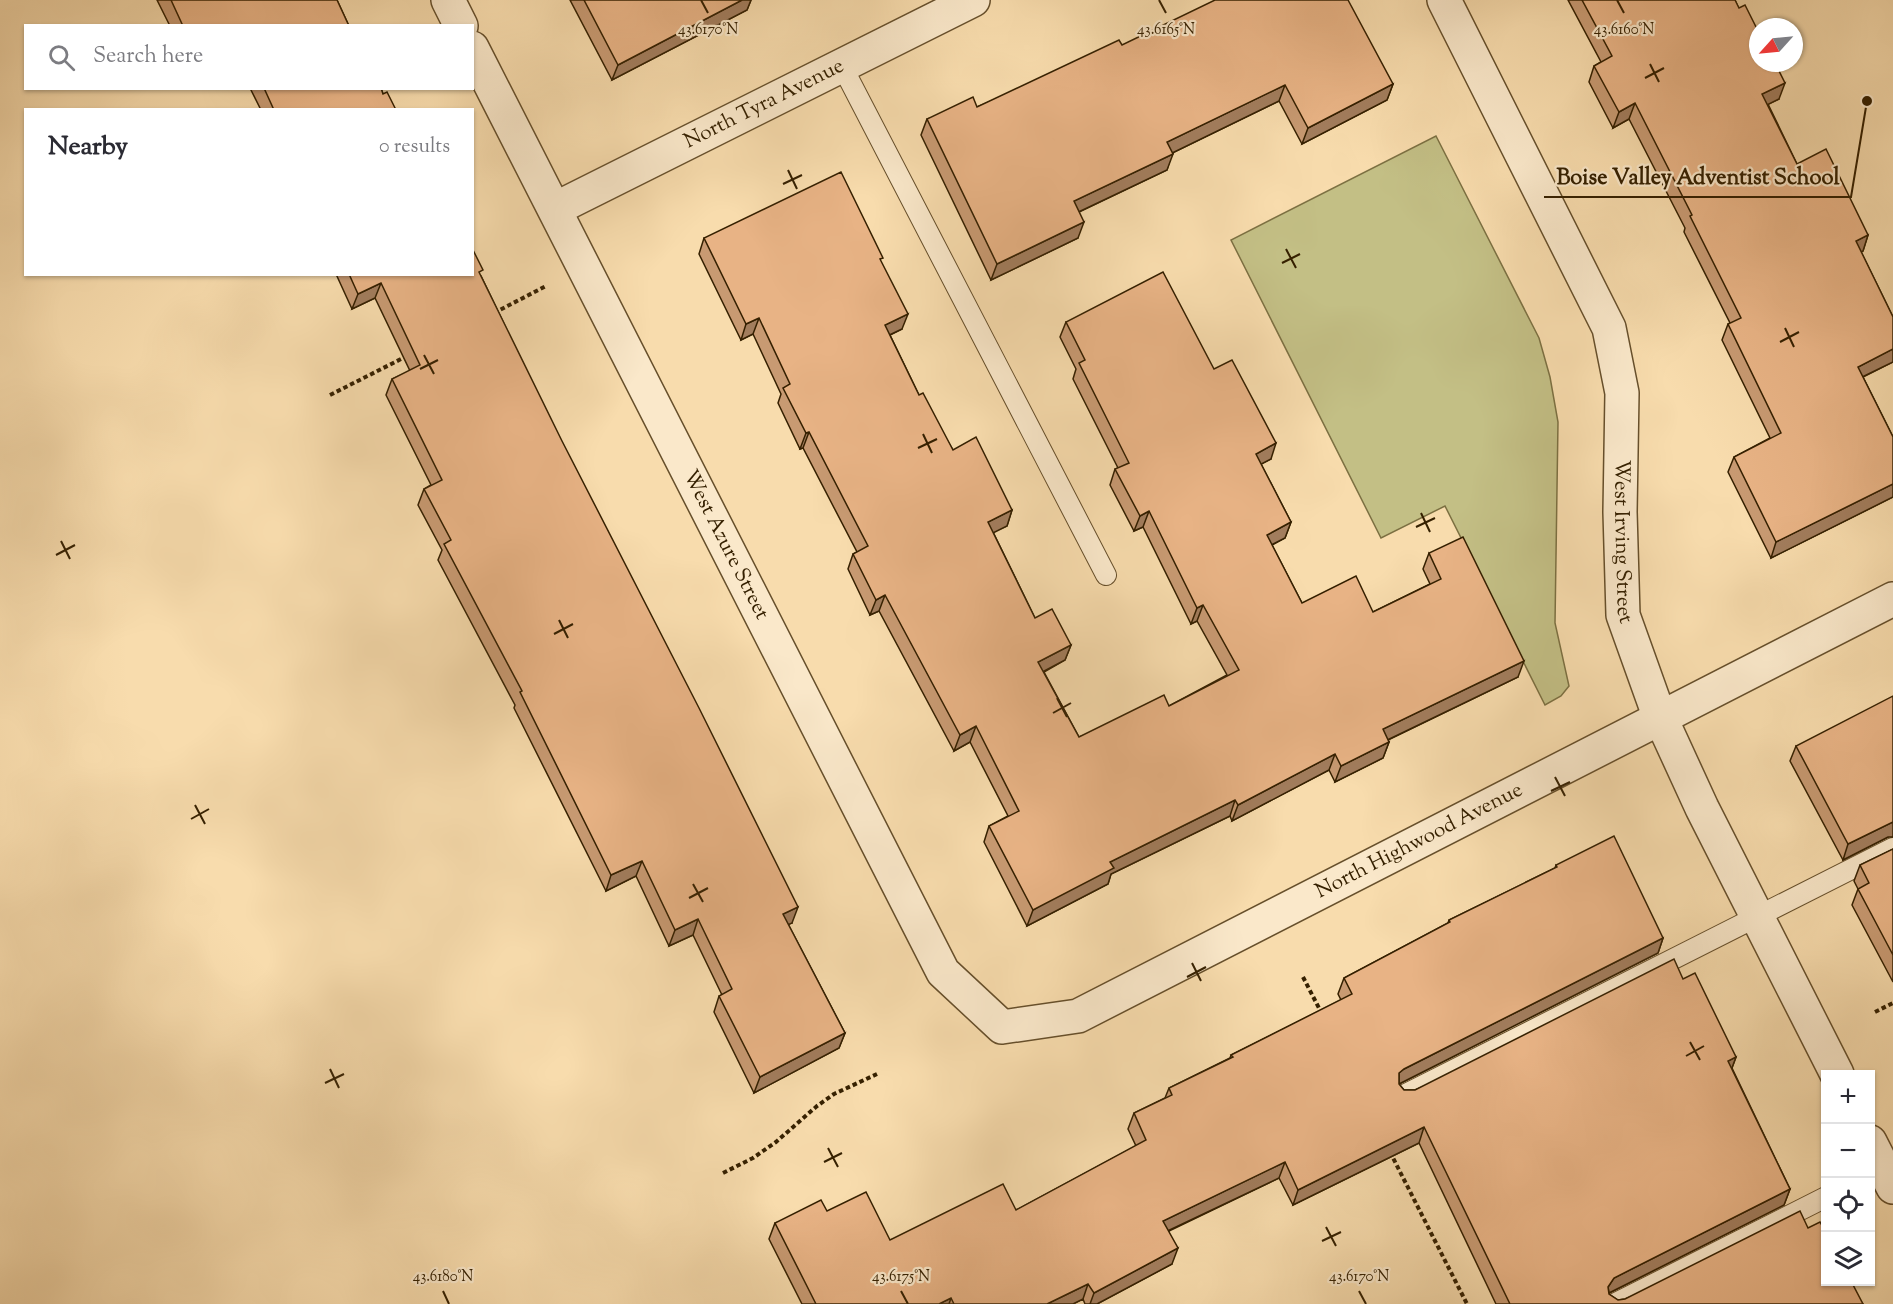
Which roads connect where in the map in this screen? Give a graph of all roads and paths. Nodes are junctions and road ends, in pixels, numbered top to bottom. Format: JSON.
{"nodes":[{"id":1,"x":448,"y":0,"type":"edge"},
{"id":2,"x":974,"y":0,"type":"edge"},
{"id":3,"x":1444,"y":0,"type":"edge"},
{"id":4,"x":460,"y":24,"type":"edge"},
{"id":5,"x":474,"y":52,"type":"edge"},
{"id":6,"x":842,"y":66,"type":"junction"},
{"id":7,"x":555,"y":209,"type":"junction"},
{"id":8,"x":552,"y":284,"type":"dead end"},
{"id":9,"x":486,"y":317,"type":"edge"},
{"id":10,"x":413,"y":353,"type":"edge"},
{"id":11,"x":330,"y":395,"type":"dead end"},
{"id":12,"x":1106,"y":575,"type":"dead end"},
{"id":13,"x":1893,"y":599,"type":"edge"},
{"id":14,"x":1661,"y":719,"type":"junction"},
{"id":15,"x":1893,"y":848,"type":"edge"},
{"id":16,"x":1757,"y":915,"type":"junction"},
{"id":17,"x":1304,"y":977,"type":"dead end"},
{"id":18,"x":1893,"y":1004,"type":"edge"},
{"id":19,"x":1875,"y":1012,"type":"dead end"},
{"id":20,"x":1324,"y":1018,"type":"edge"},
{"id":21,"x":1002,"y":1027,"type":"joint"},
{"id":22,"x":1835,"y":1070,"type":"edge"},
{"id":23,"x":877,"y":1074,"type":"dead end"},
{"id":24,"x":1404,"y":1095,"type":"edge"},
{"id":25,"x":1386,"y":1144,"type":"edge"},
{"id":26,"x":723,"y":1173,"type":"dead end"},
{"id":27,"x":1821,"y":1200,"type":"edge"},
{"id":28,"x":1467,"y":1304,"type":"edge"},
{"id":29,"x":1614,"y":1304,"type":"edge"}],
"edges":[{"from":1,"to":4,"type":"street"},
{"from":2,"to":6,"type":"street","name":"North Tyra Avenue"},
{"from":3,"to":14,"type":"street","name":"West Irving Street"},
{"from":5,"to":7,"type":"street","name":"West Azure Street"},
{"from":6,"to":7,"type":"street","name":"North Tyra Avenue"},
{"from":6,"to":12,"type":"lane"},
{"from":7,"to":21,"type":"street","name":"West Azure Street"},
{"from":8,"to":9,"type":"path"},
{"from":10,"to":11,"type":"path"},
{"from":13,"to":14,"type":"street","name":"North Highwood Avenue"},
{"from":14,"to":16,"type":"street","name":"West Irving Street"},
{"from":14,"to":21,"type":"street","name":"North Highwood Avenue"},
{"from":15,"to":16,"type":"lane"},
{"from":16,"to":22,"type":"street","name":"West Irving Street"},
{"from":16,"to":24,"type":"lane"},
{"from":17,"to":20,"type":"path"},
{"from":18,"to":19,"type":"path"},
{"from":23,"to":26,"type":"path"},
{"from":25,"to":28,"type":"path"},
{"from":27,"to":29,"type":"lane"}]}
